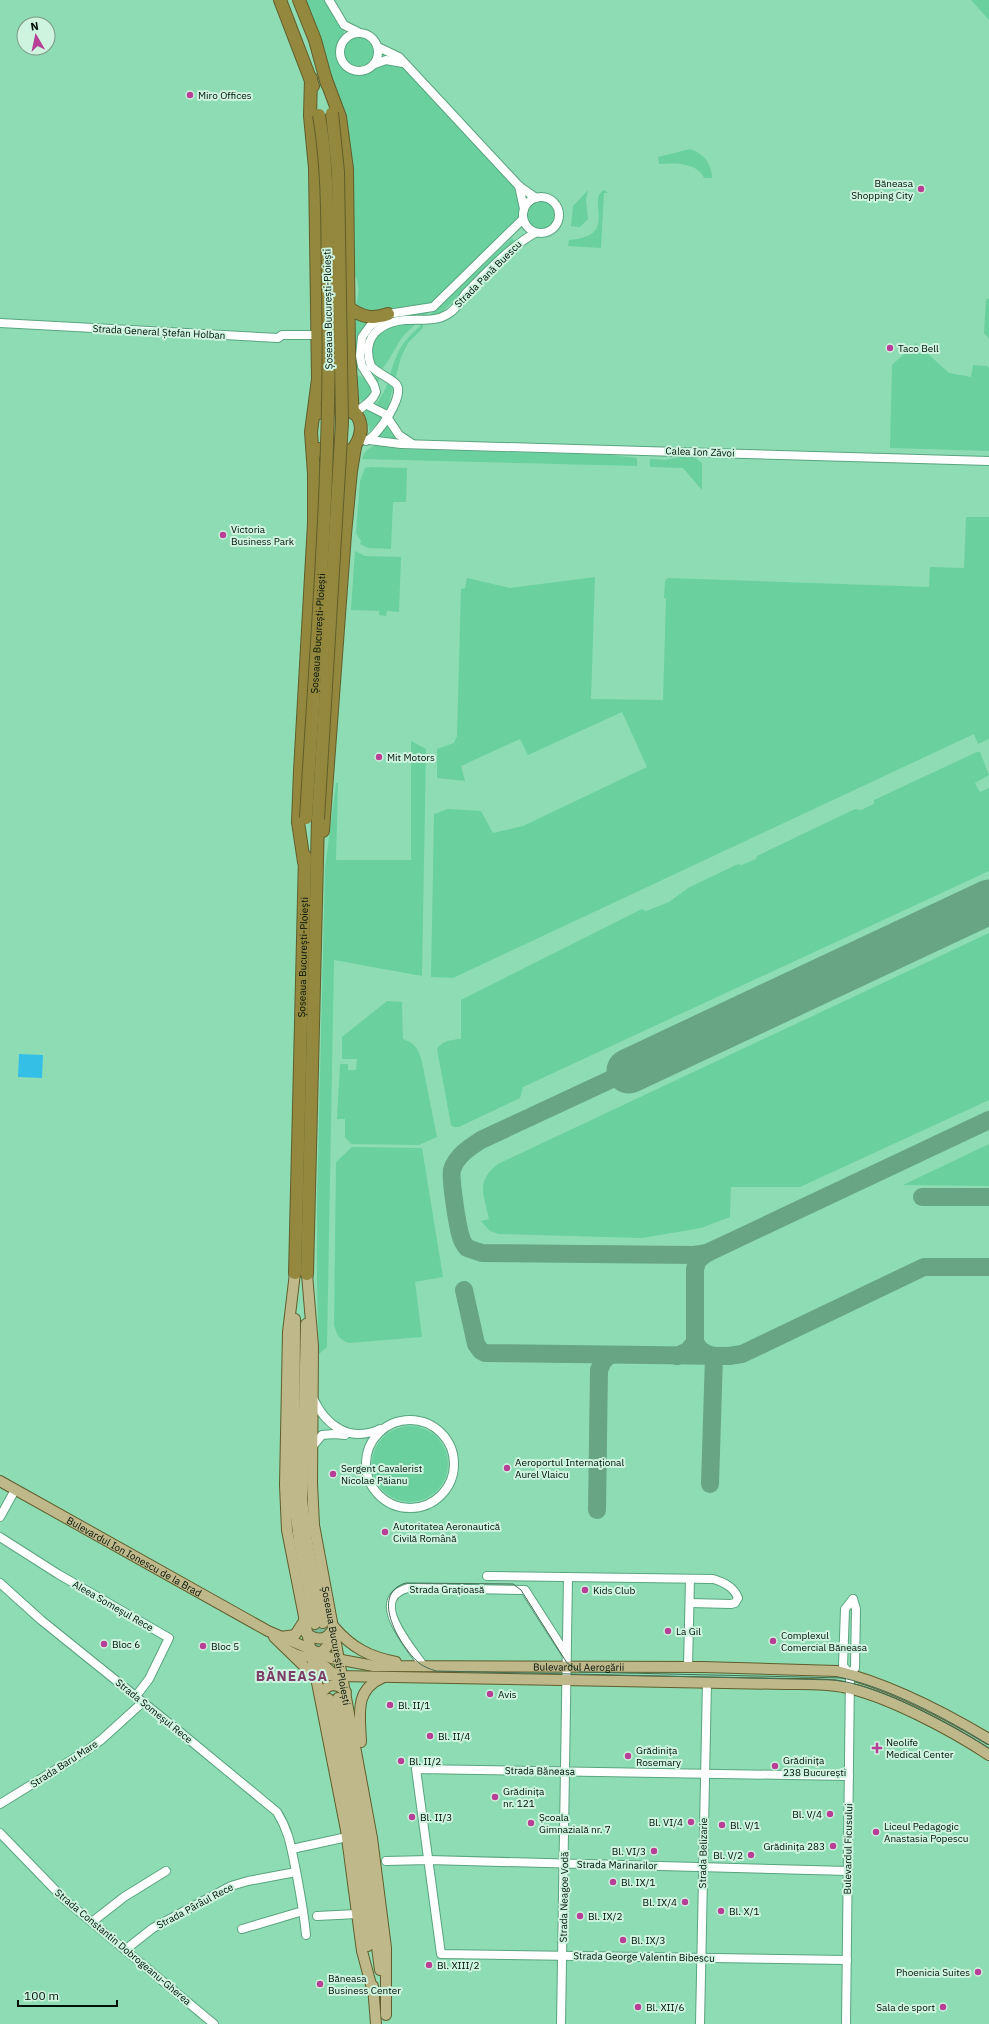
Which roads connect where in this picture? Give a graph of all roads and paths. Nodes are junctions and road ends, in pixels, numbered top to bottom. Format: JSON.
{"nodes":[{"id":1,"x":280,"y":0,"type":"edge"},
{"id":2,"x":299,"y":0,"type":"edge"},
{"id":3,"x":329,"y":0,"type":"edge"},
{"id":4,"x":344,"y":25,"type":"junction"},
{"id":5,"x":358,"y":32,"type":"junction"},
{"id":6,"x":342,"y":42,"type":"junction"},
{"id":7,"x":378,"y":47,"type":"junction"},
{"id":8,"x":375,"y":64,"type":"junction"},
{"id":9,"x":405,"y":64,"type":"junction"},
{"id":10,"x":325,"y":77,"type":"junction"},
{"id":11,"x":310,"y":78,"type":"junction"},
{"id":12,"x":519,"y":186,"type":"junction"},
{"id":13,"x":536,"y":198,"type":"junction"},
{"id":14,"x":524,"y":209,"type":"junction"},
{"id":15,"x":523,"y":220,"type":"junction"},
{"id":16,"x":535,"y":233,"type":"junction"},
{"id":17,"x":350,"y":308,"type":"junction"},
{"id":18,"x":388,"y":314,"type":"junction"},
{"id":19,"x":0,"y":324,"type":"edge"},
{"id":20,"x":317,"y":335,"type":"junction"},
{"id":21,"x":358,"y":409,"type":"junction"},
{"id":22,"x":388,"y":418,"type":"junction"},
{"id":23,"x":314,"y":419,"type":"junction"},
{"id":24,"x":312,"y":440,"type":"junction"},
{"id":25,"x":360,"y":443,"type":"junction"},
{"id":26,"x":411,"y":443,"type":"junction"},
{"id":27,"x":989,"y":461,"type":"edge"},
{"id":28,"x":304,"y":862,"type":"junction"},
{"id":29,"x":318,"y":862,"type":"junction"},
{"id":30,"x":295,"y":1273,"type":"junction"},
{"id":31,"x":307,"y":1274,"type":"junction"},
{"id":32,"x":313,"y":1398,"type":"junction"},
{"id":33,"x":337,"y":1431,"type":"junction"},
{"id":34,"x":368,"y":1437,"type":"junction"},
{"id":35,"x":312,"y":1447,"type":"junction"},
{"id":36,"x":0,"y":1481,"type":"edge"},
{"id":37,"x":15,"y":1490,"type":"junction"},
{"id":38,"x":0,"y":1517,"type":"edge"},
{"id":39,"x":0,"y":1538,"type":"edge"},
{"id":40,"x":487,"y":1576,"type":"dead end"},
{"id":41,"x":530,"y":1576,"type":"junction"},
{"id":42,"x":568,"y":1577,"type":"junction"},
{"id":43,"x":690,"y":1579,"type":"junction"},
{"id":44,"x":0,"y":1583,"type":"edge"},
{"id":45,"x":511,"y":1589,"type":"junction"},
{"id":46,"x":690,"y":1603,"type":"junction"},
{"id":47,"x":304,"y":1621,"type":"junction"},
{"id":48,"x":334,"y":1627,"type":"junction"},
{"id":49,"x":268,"y":1631,"type":"junction"},
{"id":50,"x":306,"y":1633,"type":"junction"},
{"id":51,"x":280,"y":1637,"type":"junction"},
{"id":52,"x":286,"y":1649,"type":"junction"},
{"id":53,"x":314,"y":1653,"type":"junction"},
{"id":54,"x":567,"y":1654,"type":"junction"},
{"id":55,"x":424,"y":1667,"type":"junction"},
{"id":56,"x":567,"y":1667,"type":"junction"},
{"id":57,"x":688,"y":1667,"type":"junction"},
{"id":58,"x":340,"y":1670,"type":"junction"},
{"id":59,"x":315,"y":1673,"type":"junction"},
{"id":60,"x":850,"y":1674,"type":"junction"},
{"id":61,"x":386,"y":1676,"type":"junction"},
{"id":62,"x":567,"y":1680,"type":"junction"},
{"id":63,"x":707,"y":1682,"type":"junction"},
{"id":64,"x":850,"y":1688,"type":"junction"},
{"id":65,"x":346,"y":1692,"type":"junction"},
{"id":66,"x":136,"y":1696,"type":"junction"},
{"id":67,"x":329,"y":1698,"type":"junction"},
{"id":68,"x":143,"y":1702,"type":"junction"},
{"id":69,"x":989,"y":1739,"type":"edge"},
{"id":70,"x":989,"y":1755,"type":"edge"},
{"id":71,"x":566,"y":1772,"type":"junction"},
{"id":72,"x":362,"y":1774,"type":"junction"},
{"id":73,"x":705,"y":1774,"type":"junction"},
{"id":74,"x":849,"y":1776,"type":"junction"},
{"id":75,"x":0,"y":1804,"type":"edge"},
{"id":76,"x":0,"y":1833,"type":"edge"},
{"id":77,"x":347,"y":1838,"type":"junction"},
{"id":78,"x":292,"y":1849,"type":"junction"},
{"id":79,"x":428,"y":1860,"type":"junction"},
{"id":80,"x":386,"y":1861,"type":"dead end"},
{"id":81,"x":564,"y":1864,"type":"junction"},
{"id":82,"x":703,"y":1867,"type":"junction"},
{"id":83,"x":166,"y":1871,"type":"dead end"},
{"id":84,"x":848,"y":1871,"type":"junction"},
{"id":85,"x":296,"y":1872,"type":"junction"},
{"id":86,"x":303,"y":1910,"type":"junction"},
{"id":87,"x":357,"y":1914,"type":"junction"},
{"id":88,"x":317,"y":1916,"type":"dead end"},
{"id":89,"x":92,"y":1922,"type":"junction"},
{"id":90,"x":242,"y":1929,"type":"dead end"},
{"id":91,"x":306,"y":1935,"type":"dead end"},
{"id":92,"x":125,"y":1950,"type":"junction"},
{"id":93,"x":441,"y":1954,"type":"joint"},
{"id":94,"x":562,"y":1956,"type":"junction"},
{"id":95,"x":701,"y":1958,"type":"junction"},
{"id":96,"x":847,"y":1960,"type":"junction"},
{"id":97,"x":373,"y":1992,"type":"junction"},
{"id":98,"x":386,"y":2020,"type":"edge"},
{"id":99,"x":214,"y":2024,"type":"edge"},
{"id":100,"x":376,"y":2024,"type":"edge"},
{"id":101,"x":561,"y":2024,"type":"edge"},
{"id":102,"x":700,"y":2024,"type":"edge"},
{"id":103,"x":846,"y":2024,"type":"edge"}],
"edges":[{"from":1,"to":11,"type":"highway","name":"Șoseaua București-Ploiești"},
{"from":2,"to":10,"type":"highway","name":"Șoseaua București-Ploiești"},
{"from":3,"to":4,"type":"street"},
{"from":4,"to":5,"type":"street"},
{"from":4,"to":6,"type":"street"},
{"from":5,"to":6,"type":"street"},
{"from":5,"to":7,"type":"street"},
{"from":6,"to":8,"type":"street"},
{"from":7,"to":8,"type":"street"},
{"from":7,"to":9,"type":"street"},
{"from":8,"to":9,"type":"street"},
{"from":9,"to":12,"type":"street"},
{"from":10,"to":17,"type":"highway"},
{"from":10,"to":29,"type":"highway","name":"Șoseaua București-Ploiești","bridge":true},
{"from":11,"to":20,"type":"highway"},
{"from":11,"to":28,"type":"highway","name":"Șoseaua București-Ploiești","bridge":true},
{"from":12,"to":13,"type":"street"},
{"from":12,"to":14,"type":"street"},
{"from":13,"to":14,"type":"street"},
{"from":13,"to":16,"type":"street"},
{"from":14,"to":15,"type":"street"},
{"from":15,"to":16,"type":"street"},
{"from":15,"to":18,"type":"street","name":"Strada Pană Buescu"},
{"from":16,"to":22,"type":"street","name":"Strada Pană Buescu"},
{"from":17,"to":18,"type":"highway"},
{"from":17,"to":21,"type":"highway"},
{"from":18,"to":21,"type":"street","name":"Strada Pană Buescu"},
{"from":19,"to":20,"type":"street","name":"Strada General Ștefan Holban"},
{"from":20,"to":23,"type":"highway"},
{"from":21,"to":22,"type":"street"},
{"from":21,"to":23,"type":"highway"},
{"from":21,"to":25,"type":"highway"},
{"from":22,"to":25,"type":"street","name":"Strada Pană Buescu"},
{"from":22,"to":26,"type":"street"},
{"from":23,"to":24,"type":"highway"},
{"from":24,"to":25,"type":"highway"},
{"from":24,"to":28,"type":"highway"},
{"from":25,"to":26,"type":"street","name":"Calea Ion Zăvoi"},
{"from":25,"to":29,"type":"highway"},
{"from":26,"to":27,"type":"street","name":"Calea Ion Zăvoi"},
{"from":28,"to":30,"type":"highway","name":"Șoseaua București-Ploiești"},
{"from":29,"to":31,"type":"highway","name":"Șoseaua București-Ploiești"},
{"from":30,"to":31,"type":"main road","name":"Șoseaua București-Ploiești"},
{"from":30,"to":47,"type":"main road","name":"Șoseaua București-Ploiești"},
{"from":31,"to":32,"type":"main road","name":"Șoseaua București-Ploiești"},
{"from":32,"to":33,"type":"street"},
{"from":32,"to":35,"type":"main road","name":"Șoseaua București-Ploiești"},
{"from":33,"to":34,"type":"street"},
{"from":33,"to":35,"type":"street"},
{"from":34,"to":34,"type":"street"},
{"from":35,"to":48,"type":"main road","name":"Șoseaua București-Ploiești"},
{"from":36,"to":37,"type":"main road","name":"Bulevardul Ion Ionescu de la Brad"},
{"from":37,"to":38,"type":"street"},
{"from":37,"to":49,"type":"main road","name":"Bulevardul Ion Ionescu de la Brad"},
{"from":39,"to":66,"type":"street","name":"Aleea Someșul Rece"},
{"from":40,"to":41,"type":"street","name":"Strada Grațioasă"},
{"from":41,"to":42,"type":"street","name":"Strada Grațioasă"},
{"from":41,"to":45,"type":"street"},
{"from":42,"to":43,"type":"street","name":"Strada Grațioasă"},
{"from":42,"to":54,"type":"street","name":"Strada Neagoe Vodă"},
{"from":43,"to":46,"type":"street"},
{"from":43,"to":46,"type":"street","name":"Strada Grațioasă"},
{"from":44,"to":66,"type":"street","name":"Strada Someșul Rece"},
{"from":45,"to":54,"type":"street","name":"Strada Grațioasă"},
{"from":45,"to":55,"type":"street","name":"Strada Grațioasă"},
{"from":46,"to":57,"type":"street"},
{"from":47,"to":50,"type":"main road","name":"Șoseaua București-Ploiești"},
{"from":47,"to":51,"type":"main road"},
{"from":48,"to":50,"type":"main road"},
{"from":48,"to":53,"type":"main road"},
{"from":48,"to":55,"type":"main road"},
{"from":48,"to":58,"type":"main road","name":"Șoseaua București-Ploiești"},
{"from":49,"to":51,"type":"main road","name":"Bulevardul Ion Ionescu de la Brad"},
{"from":49,"to":52,"type":"main road","name":"Bulevardul Ion Ionescu de la Brad"},
{"from":50,"to":53,"type":"main road"},
{"from":51,"to":53,"type":"main road","name":"Bulevardul Ion Ionescu de la Brad"},
{"from":52,"to":53,"type":"main road"},
{"from":52,"to":59,"type":"main road","name":"Bulevardul Ion Ionescu de la Brad"},
{"from":53,"to":58,"type":"main road","name":"Bulevardul Aerogării"},
{"from":53,"to":59,"type":"main road","name":"Șoseaua București-Ploiești"},
{"from":54,"to":56,"type":"street","name":"Strada Neagoe Vodă"},
{"from":55,"to":56,"type":"main road","name":"Bulevardul Aerogării"},
{"from":55,"to":58,"type":"main road","name":"Bulevardul Aerogării"},
{"from":56,"to":57,"type":"main road","name":"Bulevardul Aerogării"},
{"from":56,"to":62,"type":"street","name":"Strada Neagoe Vodă"},
{"from":57,"to":60,"type":"main road","name":"Bulevardul Aerogării"},
{"from":58,"to":59,"type":"main road","name":"Bulevardul Aerogării"},
{"from":58,"to":61,"type":"main road","name":"Bulevardul Aerogării"},
{"from":58,"to":65,"type":"main road"},
{"from":58,"to":67,"type":"main road"},
{"from":59,"to":67,"type":"main road","name":"Șoseaua București-Ploiești"},
{"from":60,"to":60,"type":"street","name":"Bulevardul Ficusului"},
{"from":60,"to":64,"type":"street","name":"Bulevardul Ficusului"},
{"from":60,"to":69,"type":"main road","name":"Bulevardul Aerogării"},
{"from":61,"to":62,"type":"main road","name":"Bulevardul Aerogării"},
{"from":61,"to":72,"type":"main road"},
{"from":62,"to":63,"type":"main road","name":"Bulevardul Aerogării"},
{"from":62,"to":71,"type":"street","name":"Strada Neagoe Vodă"},
{"from":63,"to":64,"type":"main road","name":"Bulevardul Aerogării"},
{"from":63,"to":73,"type":"street","name":"Strada Belizarie"},
{"from":64,"to":70,"type":"main road","name":"Bulevardul Aerogării"},
{"from":64,"to":74,"type":"street","name":"Bulevardul Ficusului"},
{"from":65,"to":67,"type":"main road"},
{"from":65,"to":72,"type":"main road","name":"Șoseaua București-Ploiești"},
{"from":66,"to":68,"type":"street","name":"Strada Someșul Rece"},
{"from":67,"to":77,"type":"main road","name":"Șoseaua București-Ploiești"},
{"from":67,"to":97,"type":"main road","name":"Șoseaua București-Ploiești"},
{"from":67,"to":98,"type":"main road","name":"Șoseaua București-Ploiești"},
{"from":68,"to":75,"type":"street","name":"Strada Baru Mare"},
{"from":68,"to":78,"type":"street","name":"Strada Someșul Rece"},
{"from":71,"to":73,"type":"street","name":"Strada Băneasa"},
{"from":71,"to":79,"type":"street","name":"Strada Băneasa"},
{"from":71,"to":81,"type":"street","name":"Strada Neagoe Vodă"},
{"from":72,"to":98,"type":"main road","name":"Șoseaua București-Ploiești"},
{"from":73,"to":74,"type":"street","name":"Strada Băneasa"},
{"from":73,"to":82,"type":"street","name":"Strada Belizarie"},
{"from":74,"to":84,"type":"street","name":"Bulevardul Ficusului"},
{"from":76,"to":89,"type":"street","name":"Strada Constantin Dobrogeanu-Gherea"},
{"from":77,"to":78,"type":"street"},
{"from":77,"to":87,"type":"main road","name":"Șoseaua București-Ploiești"},
{"from":78,"to":85,"type":"street","name":"Strada Someșul Rece"},
{"from":79,"to":80,"type":"street","name":"Strada Marinarilor"},
{"from":79,"to":81,"type":"street","name":"Strada Marinarilor"},
{"from":79,"to":93,"type":"street","name":"Strada Băneasa"},
{"from":81,"to":82,"type":"street","name":"Strada Marinarilor"},
{"from":81,"to":94,"type":"street","name":"Strada Neagoe Vodă"},
{"from":82,"to":84,"type":"street","name":"Strada Marinarilor"},
{"from":82,"to":95,"type":"street","name":"Strada Belizarie"},
{"from":83,"to":89,"type":"street"},
{"from":84,"to":96,"type":"street","name":"Bulevardul Ficusului"},
{"from":85,"to":86,"type":"street","name":"Strada Someșul Rece"},
{"from":85,"to":92,"type":"street","name":"Strada Pârâul Rece"},
{"from":86,"to":90,"type":"street"},
{"from":86,"to":91,"type":"street","name":"Strada Someșul Rece"},
{"from":87,"to":88,"type":"street"},
{"from":87,"to":97,"type":"main road","name":"Șoseaua București-Ploiești"},
{"from":89,"to":92,"type":"street","name":"Strada Constantin Dobrogeanu-Gherea"},
{"from":92,"to":99,"type":"street","name":"Strada Constantin Dobrogeanu-Gherea"},
{"from":93,"to":94,"type":"street","name":"Strada George Valentin Bibescu"},
{"from":94,"to":95,"type":"street","name":"Strada George Valentin Bibescu"},
{"from":94,"to":101,"type":"street","name":"Strada Neagoe Vodă"},
{"from":95,"to":96,"type":"street","name":"Strada George Valentin Bibescu"},
{"from":95,"to":102,"type":"street","name":"Strada Belizarie"},
{"from":96,"to":103,"type":"street","name":"Bulevardul Ficusului"},
{"from":97,"to":100,"type":"main road","name":"Șoseaua București-Ploiești"}]}
